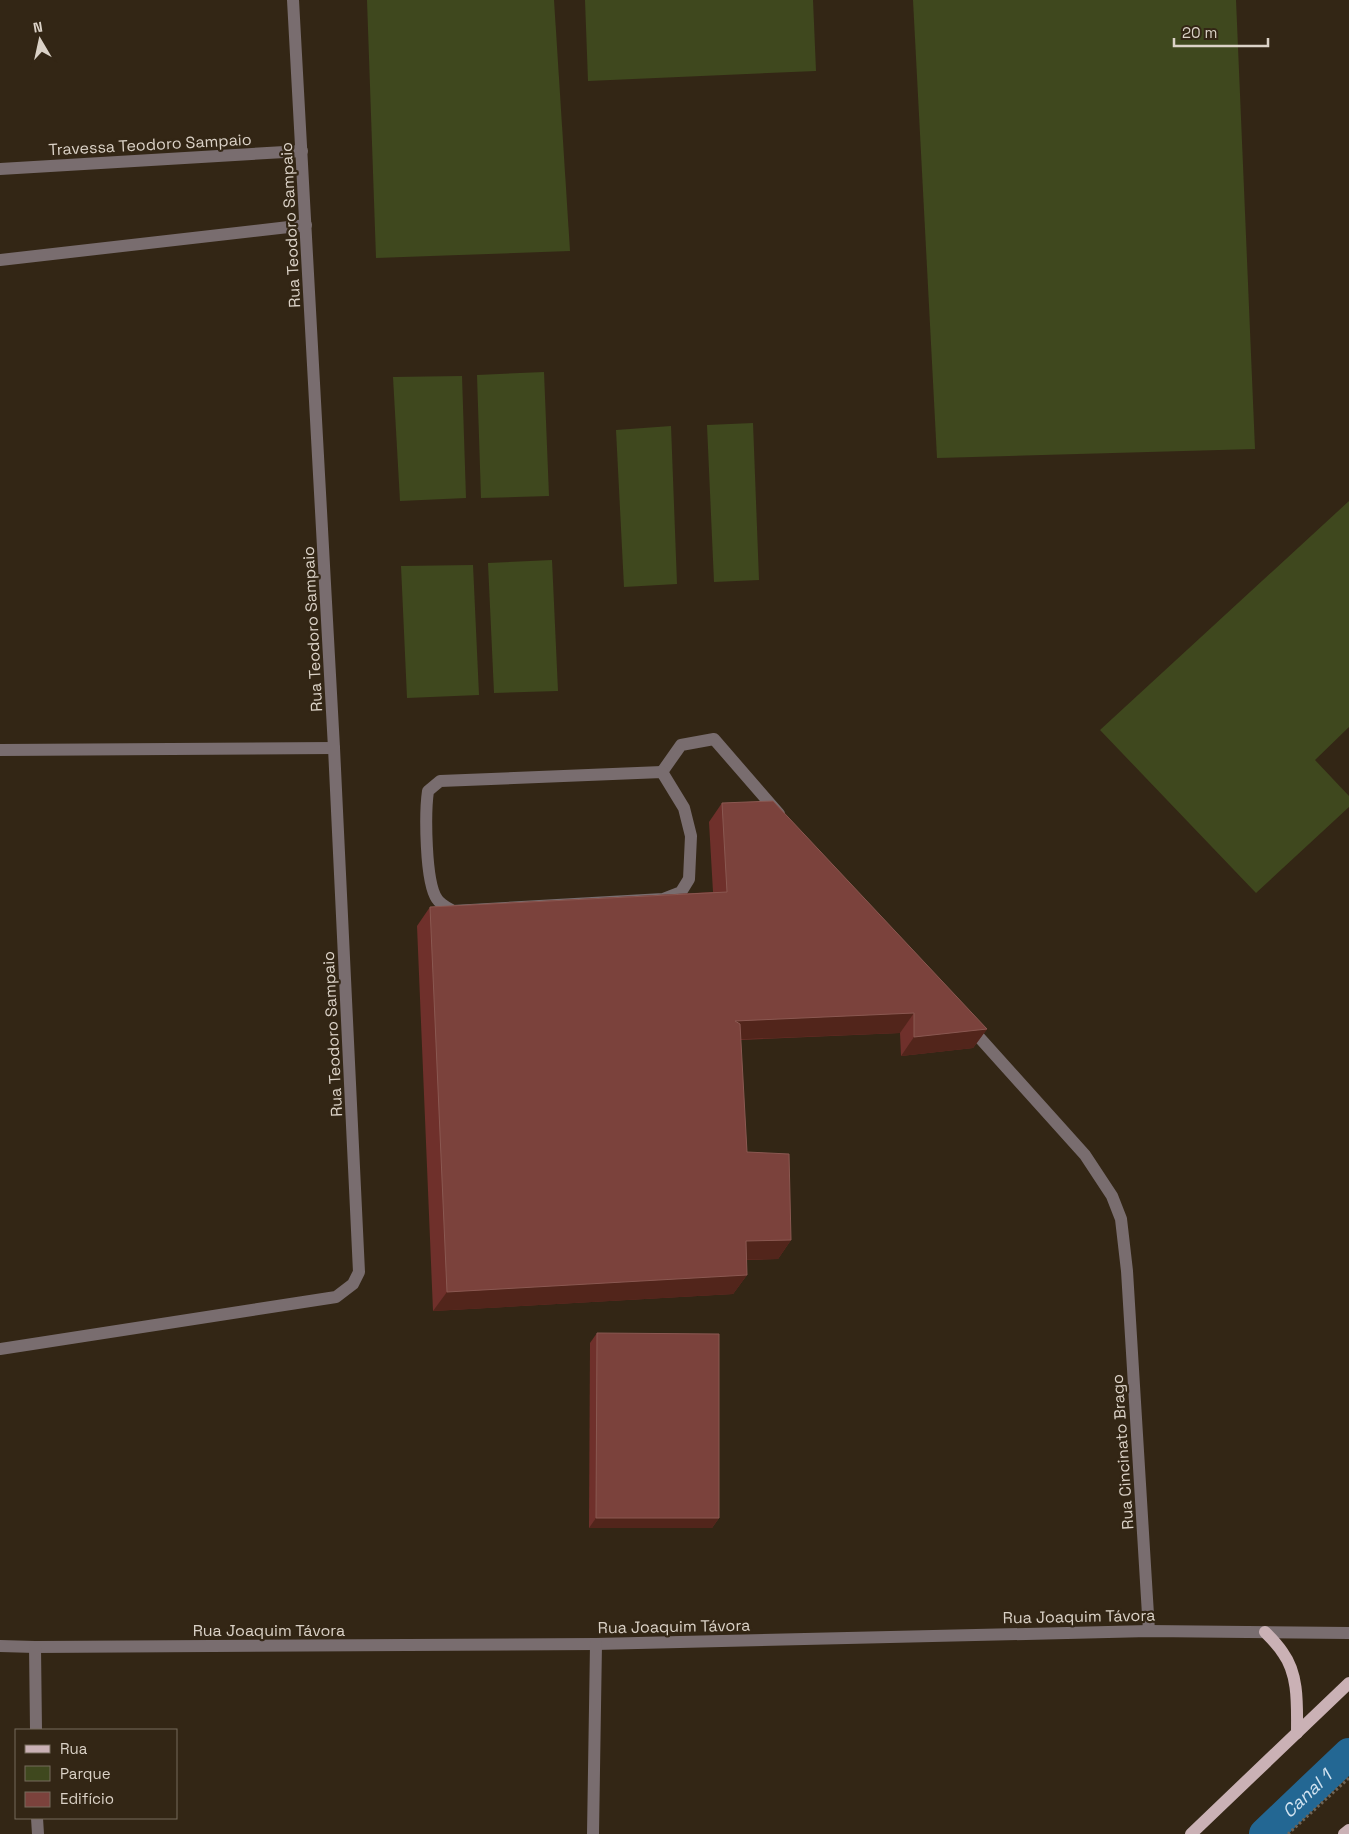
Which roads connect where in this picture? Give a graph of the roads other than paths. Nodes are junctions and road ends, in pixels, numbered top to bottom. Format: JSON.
{"nodes":[{"id":1,"x":293,"y":0,"type":"edge"},
{"id":2,"x":302,"y":151,"type":"junction"},
{"id":3,"x":0,"y":169,"type":"edge"},
{"id":4,"x":306,"y":225,"type":"junction"},
{"id":5,"x":0,"y":260,"type":"edge"},
{"id":6,"x":334,"y":748,"type":"junction"},
{"id":7,"x":0,"y":750,"type":"edge"},
{"id":8,"x":662,"y":772,"type":"junction"},
{"id":9,"x":786,"y":822,"type":"edge"},
{"id":10,"x":959,"y":1015,"type":"edge"},
{"id":11,"x":0,"y":1349,"type":"edge"},
{"id":12,"x":1149,"y":1631,"type":"junction"},
{"id":13,"x":1265,"y":1632,"type":"junction"},
{"id":14,"x":1349,"y":1633,"type":"edge"},
{"id":15,"x":596,"y":1644,"type":"junction"},
{"id":16,"x":0,"y":1646,"type":"edge"},
{"id":17,"x":35,"y":1647,"type":"junction"},
{"id":18,"x":1349,"y":1683,"type":"edge"},
{"id":19,"x":36,"y":1729,"type":"edge"},
{"id":20,"x":1297,"y":1733,"type":"junction"},
{"id":21,"x":37,"y":1819,"type":"edge"},
{"id":22,"x":1349,"y":1830,"type":"edge"},
{"id":23,"x":38,"y":1834,"type":"edge"},
{"id":24,"x":593,"y":1834,"type":"edge"},
{"id":25,"x":1191,"y":1834,"type":"edge"},
{"id":26,"x":1344,"y":1834,"type":"edge"}],
"edges":[{"from":1,"to":2,"type":"street","name":"Rua Teodoro Sampaio"},
{"from":2,"to":3,"type":"street","name":"Travessa Teodoro Sampaio"},
{"from":2,"to":4,"type":"street","name":"Rua Teodoro Sampaio"},
{"from":4,"to":5,"type":"street"},
{"from":4,"to":6,"type":"street","name":"Rua Teodoro Sampaio"},
{"from":6,"to":7,"type":"street"},
{"from":6,"to":11,"type":"street","name":"Rua Teodoro Sampaio"},
{"from":8,"to":8,"type":"street"},
{"from":8,"to":9,"type":"street"},
{"from":10,"to":12,"type":"street","name":"Rua Cincinato Brago"},
{"from":12,"to":13,"type":"street","name":"Rua Joaquim Távora"},
{"from":12,"to":15,"type":"street","name":"Rua Joaquim Távora"},
{"from":13,"to":14,"type":"street","name":"Rua Joaquim Távora"},
{"from":13,"to":20,"type":"main road"},
{"from":15,"to":17,"type":"street","name":"Rua Joaquim Távora"},
{"from":15,"to":24,"type":"street"},
{"from":16,"to":17,"type":"street","name":"Rua Joaquim Távora"},
{"from":17,"to":19,"type":"street"},
{"from":18,"to":20,"type":"main road"},
{"from":20,"to":25,"type":"main road"},
{"from":21,"to":23,"type":"street"},
{"from":22,"to":26,"type":"main road"}]}
